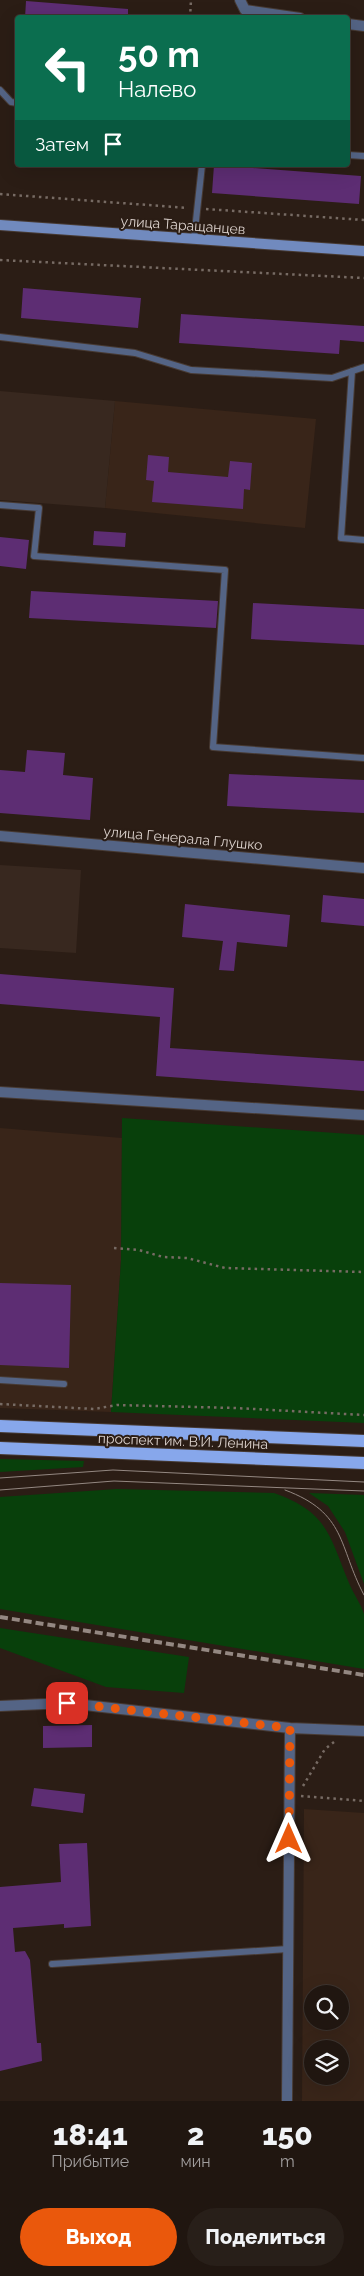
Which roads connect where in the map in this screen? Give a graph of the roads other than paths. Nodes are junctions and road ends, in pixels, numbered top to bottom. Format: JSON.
{"nodes":[{"id":1,"x":243,"y":5,"type":"edge"},
{"id":2,"x":287,"y":15,"type":"edge"},
{"id":3,"x":350,"y":24,"type":"edge"},
{"id":4,"x":364,"y":26,"type":"edge"},
{"id":5,"x":0,"y":90,"type":"edge"},
{"id":6,"x":15,"y":103,"type":"edge"},
{"id":7,"x":350,"y":155,"type":"edge"},
{"id":8,"x":364,"y":156,"type":"edge"},
{"id":9,"x":202,"y":167,"type":"edge"},
{"id":10,"x":0,"y":225,"type":"edge"},
{"id":11,"x":194,"y":239,"type":"junction"},
{"id":12,"x":364,"y":251,"type":"edge"},
{"id":13,"x":0,"y":337,"type":"edge"},
{"id":14,"x":364,"y":367,"type":"edge"},
{"id":15,"x":352,"y":371,"type":"junction"},
{"id":16,"x":0,"y":505,"type":"edge"},
{"id":17,"x":364,"y":540,"type":"edge"},
{"id":18,"x":364,"y":758,"type":"edge"},
{"id":19,"x":0,"y":836,"type":"edge"},
{"id":20,"x":364,"y":868,"type":"edge"},
{"id":21,"x":0,"y":1092,"type":"edge"},
{"id":22,"x":364,"y":1115,"type":"edge"},
{"id":23,"x":0,"y":1380,"type":"edge"},
{"id":24,"x":64,"y":1384,"type":"dead end"},
{"id":25,"x":0,"y":1426,"type":"edge"},
{"id":26,"x":364,"y":1441,"type":"edge"},
{"id":27,"x":0,"y":1448,"type":"edge"},
{"id":28,"x":364,"y":1464,"type":"edge"},
{"id":29,"x":0,"y":1706,"type":"edge"},
{"id":30,"x":290,"y":1728,"type":"junction"},
{"id":31,"x":364,"y":1731,"type":"edge"},
{"id":32,"x":288,"y":1949,"type":"junction"},
{"id":33,"x":52,"y":1964,"type":"dead end"},
{"id":34,"x":287,"y":2101,"type":"edge"}],
"edges":[{"from":1,"to":2,"type":"street"},
{"from":3,"to":4,"type":"street"},
{"from":5,"to":6,"type":"lane"},
{"from":7,"to":8,"type":"lane"},
{"from":9,"to":11,"type":"lane"},
{"from":10,"to":11,"type":"street","name":"улица Таращанцев"},
{"from":11,"to":12,"type":"street","name":"улица Таращанцев"},
{"from":13,"to":15,"type":"lane"},
{"from":14,"to":15,"type":"lane"},
{"from":15,"to":17,"type":"lane"},
{"from":16,"to":18,"type":"lane"},
{"from":19,"to":20,"type":"street","name":"улица Генерала Глушко"},
{"from":21,"to":22,"type":"street"},
{"from":23,"to":24,"type":"lane"},
{"from":25,"to":26,"type":"main road","name":"проспект им. В.И. Ленина"},
{"from":27,"to":28,"type":"main road","name":"проспект им. В.И. Ленина"},
{"from":29,"to":30,"type":"street"},
{"from":30,"to":31,"type":"street"},
{"from":30,"to":32,"type":"street"},
{"from":32,"to":33,"type":"lane"},
{"from":32,"to":34,"type":"street"}]}
